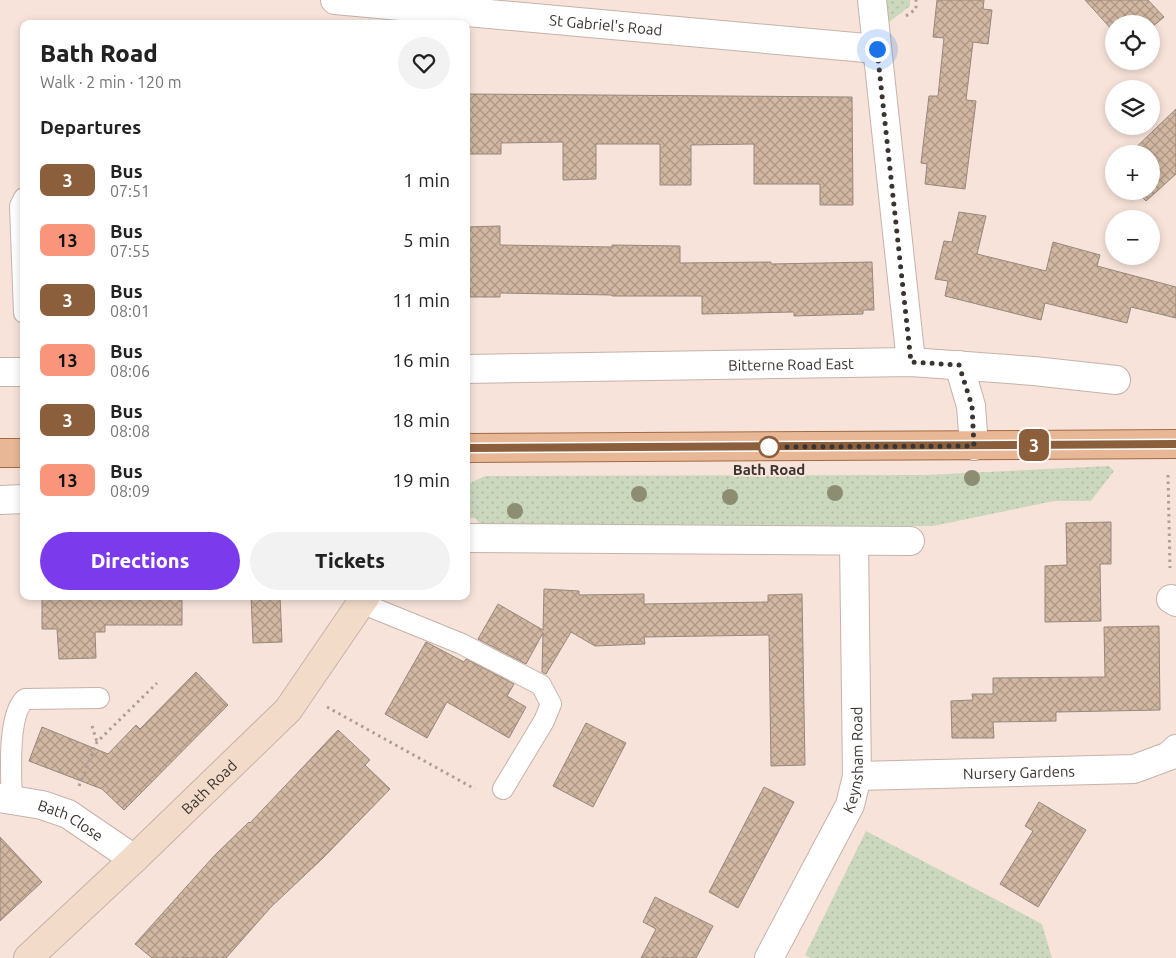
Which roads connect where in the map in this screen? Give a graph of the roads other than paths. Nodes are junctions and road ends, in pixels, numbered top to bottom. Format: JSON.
{"nodes":[{"id":1,"x":334,"y":0,"type":"edge"},
{"id":2,"x":872,"y":0,"type":"edge"},
{"id":3,"x":877,"y":49,"type":"junction"},
{"id":4,"x":911,"y":362,"type":"junction"},
{"id":5,"x":959,"y":365,"type":"junction"},
{"id":6,"x":470,"y":369,"type":"edge"},
{"id":7,"x":0,"y":372,"type":"edge"},
{"id":8,"x":20,"y":372,"type":"edge"},
{"id":9,"x":1116,"y":380,"type":"dead end"},
{"id":10,"x":1172,"y":444,"type":"edge"},
{"id":11,"x":974,"y":446,"type":"junction"},
{"id":12,"x":470,"y":448,"type":"edge"},
{"id":13,"x":0,"y":453,"type":"edge"},
{"id":14,"x":20,"y":453,"type":"edge"},
{"id":15,"x":20,"y":499,"type":"edge"},
{"id":16,"x":0,"y":500,"type":"edge"},
{"id":17,"x":470,"y":538,"type":"edge"},
{"id":18,"x":854,"y":541,"type":"junction"},
{"id":19,"x":910,"y":541,"type":"dead end"},
{"id":20,"x":363,"y":600,"type":"edge"},
{"id":21,"x":99,"y":698,"type":"dead end"},
{"id":22,"x":1176,"y":748,"type":"edge"},
{"id":23,"x":856,"y":776,"type":"junction"},
{"id":24,"x":503,"y":789,"type":"dead end"},
{"id":25,"x":6,"y":799,"type":"edge"},
{"id":26,"x":134,"y":859,"type":"junction"},
{"id":27,"x":28,"y":958,"type":"edge"},
{"id":28,"x":769,"y":958,"type":"edge"}],
"edges":[{"from":1,"to":3,"type":"street","name":"St Gabriel's Road"},
{"from":2,"to":3,"type":"street"},
{"from":3,"to":4,"type":"street"},
{"from":4,"to":5,"type":"street","name":"Bitterne Road East"},
{"from":4,"to":6,"type":"street","name":"Bitterne Road East"},
{"from":5,"to":9,"type":"street","name":"Bitterne Road East"},
{"from":5,"to":11,"type":"street"},
{"from":7,"to":8,"type":"street"},
{"from":10,"to":11,"type":"main road"},
{"from":11,"to":12,"type":"main road"},
{"from":13,"to":14,"type":"main road"},
{"from":15,"to":16,"type":"street"},
{"from":17,"to":18,"type":"street"},
{"from":18,"to":19,"type":"street"},
{"from":18,"to":23,"type":"street","name":"Keynsham Road"},
{"from":20,"to":24,"type":"lane"},
{"from":20,"to":26,"type":"street","name":"Bath Road"},
{"from":21,"to":25,"type":"lane"},
{"from":22,"to":23,"type":"street","name":"Nursery Gardens"},
{"from":23,"to":28,"type":"street","name":"Keynsham Road"},
{"from":25,"to":26,"type":"street","name":"Bath Close"},
{"from":26,"to":27,"type":"street","name":"Bath Road"}]}
